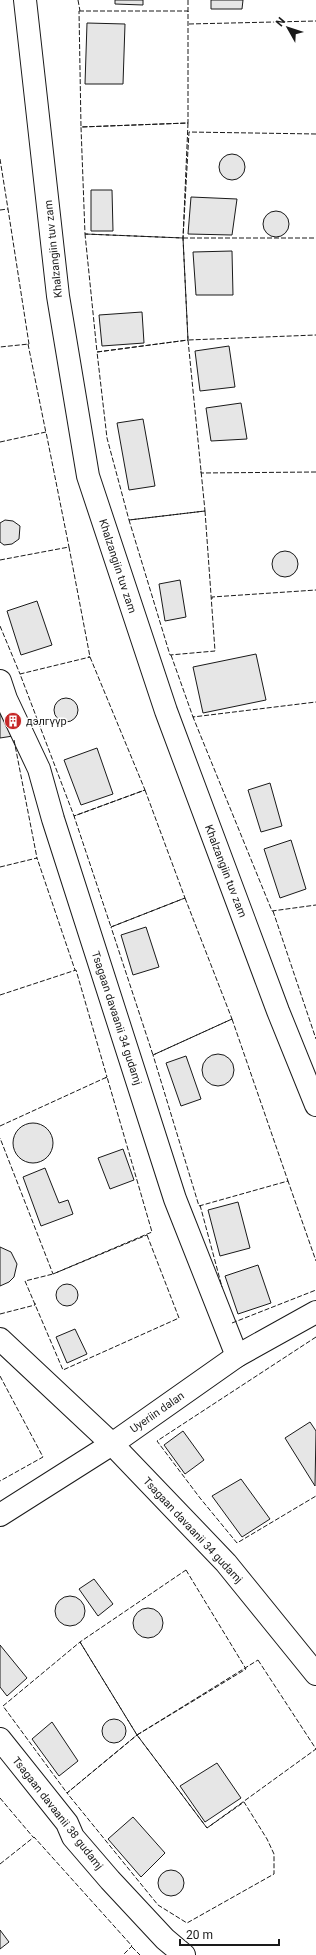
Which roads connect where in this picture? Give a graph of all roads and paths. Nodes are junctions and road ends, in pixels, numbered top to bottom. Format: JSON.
{"nodes":[{"id":1,"x":25,"y":0,"type":"edge"},
{"id":2,"x":0,"y":680,"type":"edge"},
{"id":3,"x":316,"y":1105,"type":"edge"},
{"id":4,"x":316,"y":1312,"type":"edge"},
{"id":5,"x":0,"y":1339,"type":"edge"},
{"id":6,"x":237,"y":1356,"type":"junction"},
{"id":7,"x":112,"y":1444,"type":"junction"},
{"id":8,"x":0,"y":1515,"type":"edge"},
{"id":9,"x":316,"y":1674,"type":"edge"},
{"id":10,"x":0,"y":1739,"type":"edge"},
{"id":11,"x":184,"y":1955,"type":"edge"}],
"edges":[{"from":1,"to":3,"type":"street","name":"Khalzangiin tuv zam"},
{"from":2,"to":6,"type":"street","name":"Tsagaan davaanii 34 gudamj"},
{"from":4,"to":6,"type":"street","name":"Uyeriin dalan"},
{"from":5,"to":7,"type":"street","name":"Tsagaan davaanii 34 gudamj"},
{"from":6,"to":7,"type":"street","name":"Uyeriin dalan"},
{"from":7,"to":8,"type":"street","name":"Uyeriin dalan"},
{"from":7,"to":9,"type":"street","name":"Tsagaan davaanii 34 gudamj"},
{"from":10,"to":11,"type":"street","name":"Tsagaan davaanii 38 gudamj"}]}
